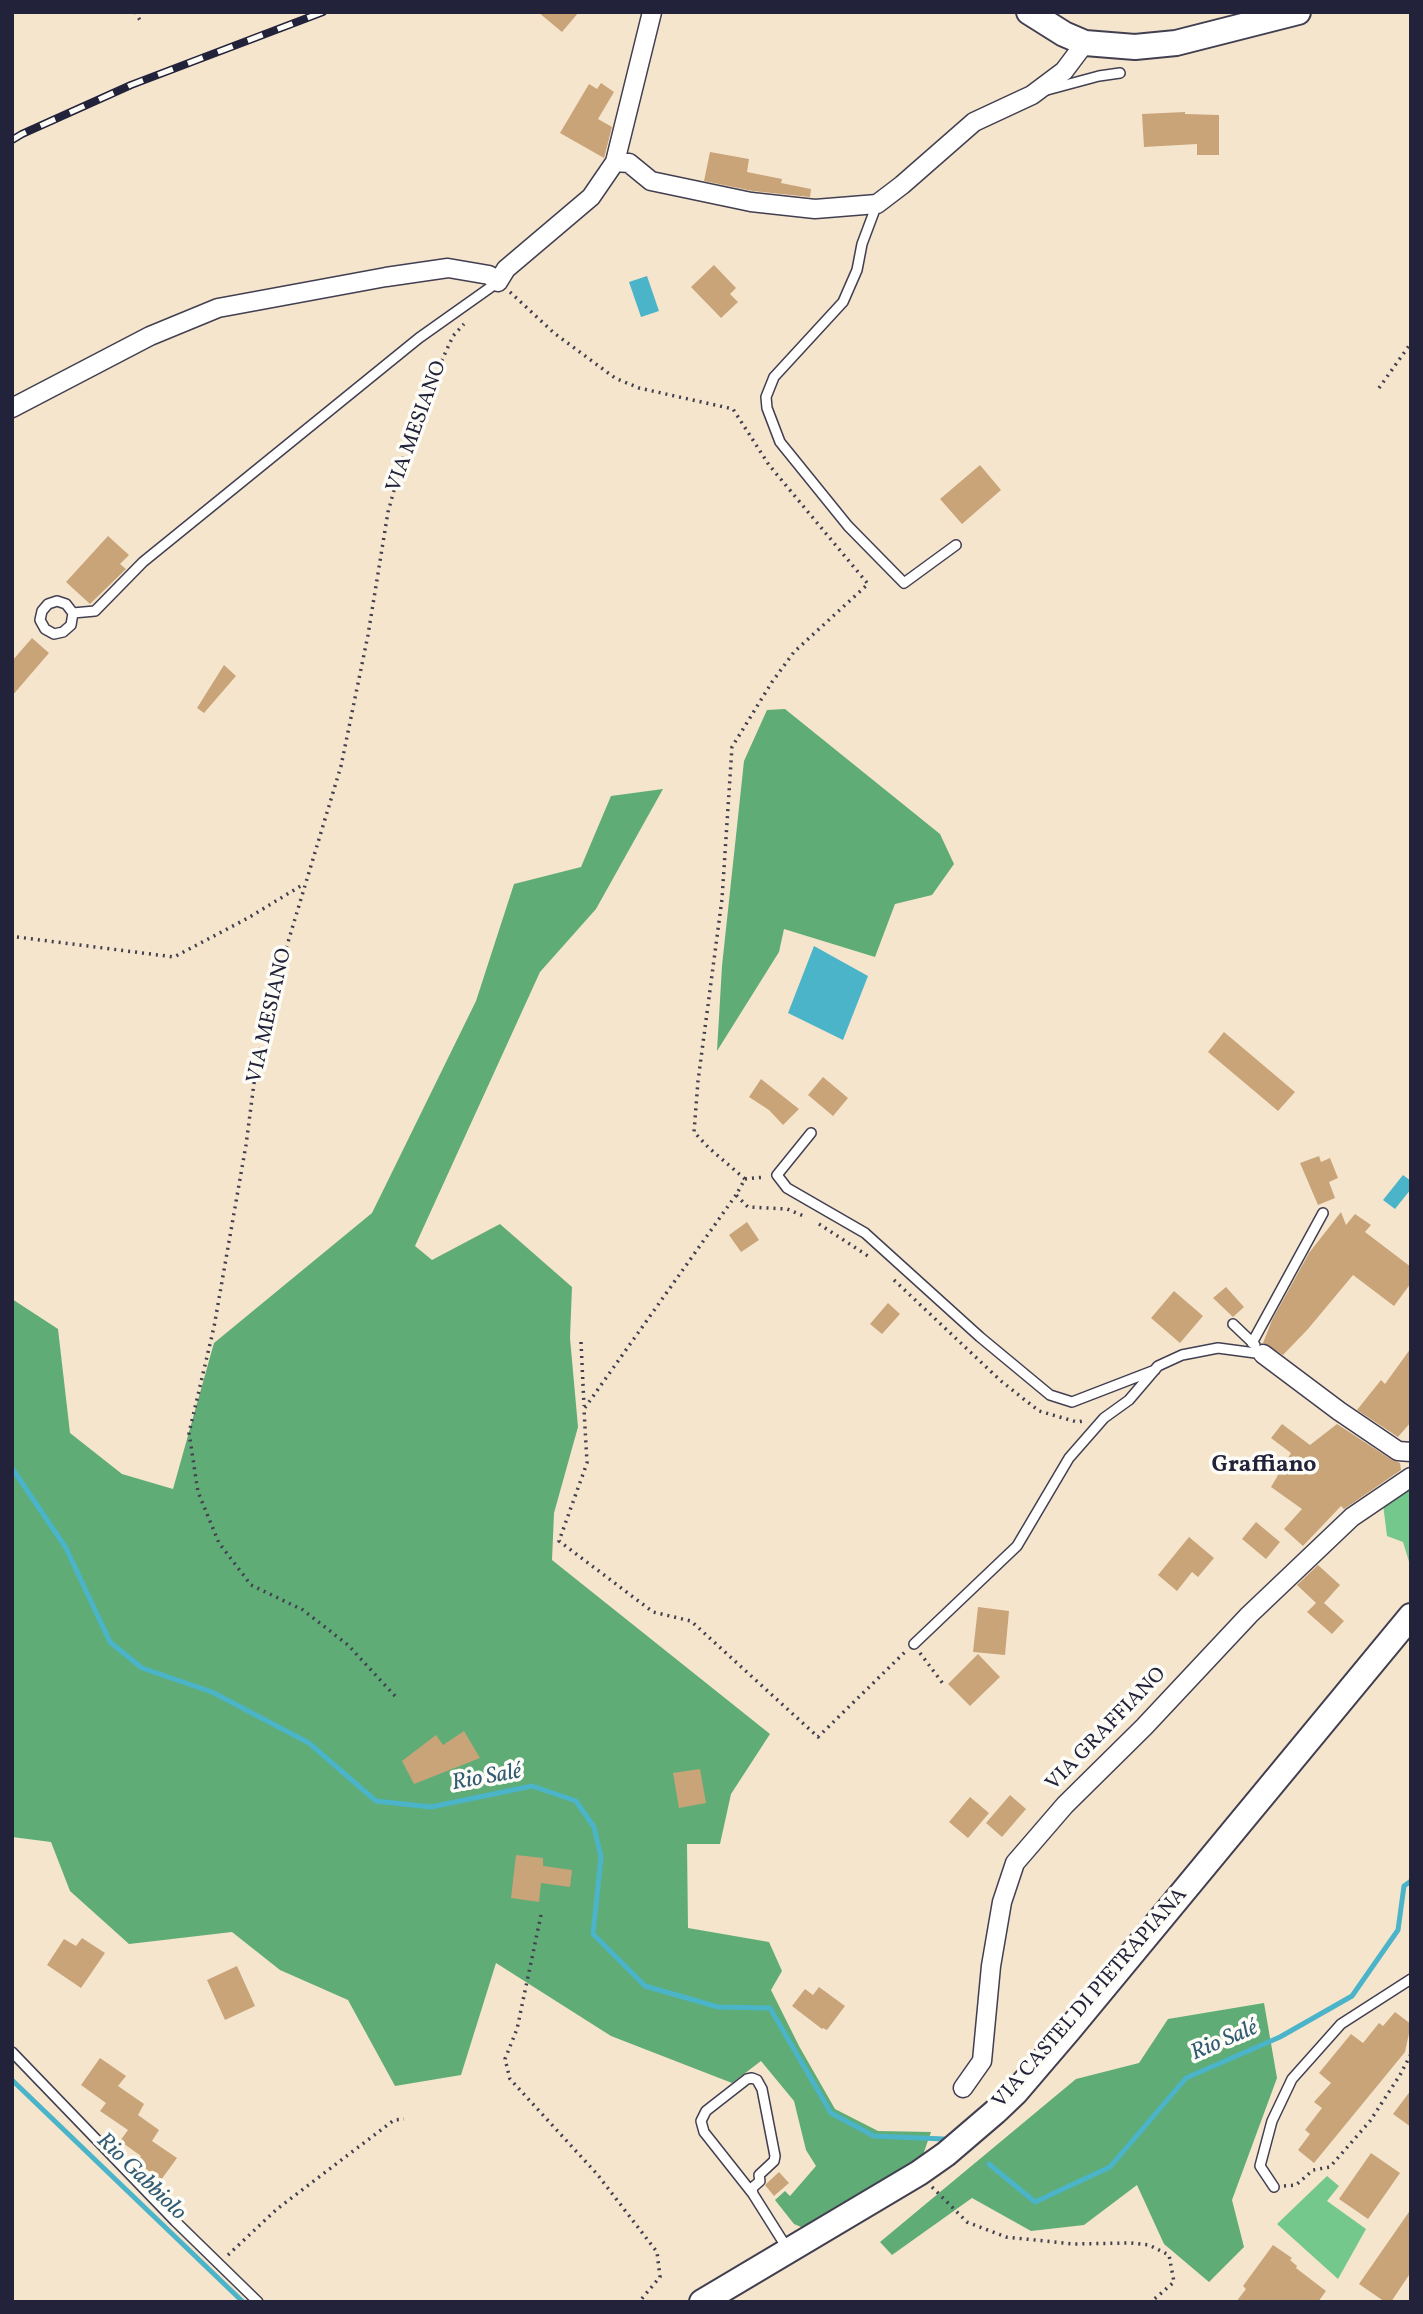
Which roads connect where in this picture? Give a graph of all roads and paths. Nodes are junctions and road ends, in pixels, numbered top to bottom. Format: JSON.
{"nodes":[{"id":1,"x":135,"y":12,"type":"edge"},
{"id":2,"x":652,"y":12,"type":"edge"},
{"id":3,"x":1028,"y":12,"type":"edge"},
{"id":4,"x":1298,"y":12,"type":"edge"},
{"id":5,"x":141,"y":22,"type":"dead end"},
{"id":6,"x":1085,"y":43,"type":"junction"},
{"id":7,"x":1120,"y":73,"type":"dead end"},
{"id":8,"x":1032,"y":95,"type":"junction"},
{"id":9,"x":615,"y":162,"type":"junction"},
{"id":10,"x":877,"y":204,"type":"junction"},
{"id":11,"x":498,"y":282,"type":"junction"},
{"id":12,"x":469,"y":318,"type":"dead end"},
{"id":13,"x":1411,"y":343,"type":"edge"},
{"id":14,"x":1379,"y":388,"type":"dead end"},
{"id":15,"x":12,"y":408,"type":"edge"},
{"id":16,"x":956,"y":545,"type":"dead end"},
{"id":17,"x":73,"y":613,"type":"dead end"},
{"id":18,"x":306,"y":883,"type":"junction"},
{"id":19,"x":17,"y":937,"type":"dead end"},
{"id":20,"x":811,"y":1133,"type":"dead end"},
{"id":21,"x":777,"y":1175,"type":"junction"},
{"id":22,"x":745,"y":1180,"type":"junction"},
{"id":23,"x":737,"y":1195,"type":"junction"},
{"id":24,"x":1323,"y":1213,"type":"dead end"},
{"id":25,"x":808,"y":1217,"type":"dead end"},
{"id":26,"x":817,"y":1223,"type":"dead end"},
{"id":27,"x":870,"y":1257,"type":"dead end"},
{"id":28,"x":890,"y":1276,"type":"dead end"},
{"id":29,"x":1233,"y":1324,"type":"dead end"},
{"id":30,"x":581,"y":1342,"type":"dead end"},
{"id":31,"x":1258,"y":1348,"type":"junction"},
{"id":32,"x":1155,"y":1370,"type":"junction"},
{"id":33,"x":584,"y":1409,"type":"junction"},
{"id":34,"x":1104,"y":1418,"type":"junction"},
{"id":35,"x":1411,"y":1452,"type":"edge"},
{"id":36,"x":1411,"y":1477,"type":"edge"},
{"id":37,"x":1411,"y":1616,"type":"edge"},
{"id":38,"x":914,"y":1644,"type":"junction"},
{"id":39,"x":944,"y":1685,"type":"dead end"},
{"id":40,"x":394,"y":1696,"type":"dead end"},
{"id":41,"x":541,"y":1915,"type":"dead end"},
{"id":42,"x":1411,"y":1979,"type":"edge"},
{"id":43,"x":12,"y":2052,"type":"edge"},
{"id":44,"x":1411,"y":2054,"type":"edge"},
{"id":45,"x":962,"y":2088,"type":"dead end"},
{"id":46,"x":404,"y":2119,"type":"dead end"},
{"id":47,"x":919,"y":2173,"type":"junction"},
{"id":48,"x":1274,"y":2187,"type":"joint"},
{"id":49,"x":753,"y":2194,"type":"junction"},
{"id":50,"x":789,"y":2251,"type":"junction"},
{"id":51,"x":219,"y":2264,"type":"junction"},
{"id":52,"x":258,"y":2302,"type":"edge"},
{"id":53,"x":639,"y":2302,"type":"edge"},
{"id":54,"x":702,"y":2302,"type":"edge"},
{"id":55,"x":1150,"y":2302,"type":"edge"}],
"edges":[{"from":1,"to":5,"type":"path"},
{"from":2,"to":9,"type":"street"},
{"from":3,"to":6,"type":"main road"},
{"from":4,"to":6,"type":"main road"},
{"from":6,"to":8,"type":"street"},
{"from":7,"to":8,"type":"lane"},
{"from":8,"to":10,"type":"street"},
{"from":9,"to":10,"type":"street"},
{"from":9,"to":11,"type":"street"},
{"from":10,"to":16,"type":"lane"},
{"from":11,"to":15,"type":"street"},
{"from":11,"to":17,"type":"lane"},
{"from":11,"to":22,"type":"path"},
{"from":12,"to":18,"type":"path","name":"VIA MESIANO"},
{"from":13,"to":14,"type":"path"},
{"from":18,"to":19,"type":"path"},
{"from":18,"to":40,"type":"path","name":"VIA MESIANO"},
{"from":20,"to":21,"type":"lane"},
{"from":21,"to":22,"type":"path"},
{"from":21,"to":32,"type":"lane"},
{"from":22,"to":23,"type":"path"},
{"from":23,"to":25,"type":"path"},
{"from":23,"to":33,"type":"path"},
{"from":24,"to":31,"type":"lane"},
{"from":26,"to":27,"type":"path"},
{"from":28,"to":34,"type":"path"},
{"from":29,"to":31,"type":"lane"},
{"from":30,"to":33,"type":"path"},
{"from":31,"to":32,"type":"lane"},
{"from":31,"to":35,"type":"street"},
{"from":32,"to":34,"type":"lane"},
{"from":33,"to":38,"type":"path"},
{"from":34,"to":38,"type":"lane"},
{"from":36,"to":45,"type":"street","name":"VIA GRAFFIANO"},
{"from":37,"to":47,"type":"main road","name":"VIA CASTEL DI PIETRAPIANA"},
{"from":38,"to":39,"type":"path"},
{"from":41,"to":53,"type":"path"},
{"from":42,"to":48,"type":"lane"},
{"from":43,"to":51,"type":"lane"},
{"from":44,"to":48,"type":"path"},
{"from":46,"to":51,"type":"path"},
{"from":47,"to":50,"type":"main road","name":"VIA CASTEL DI PIETRAPIANA"},
{"from":47,"to":55,"type":"path"},
{"from":49,"to":49,"type":"lane"},
{"from":49,"to":50,"type":"lane"},
{"from":50,"to":54,"type":"main road","name":"VIA CASTEL DI PIETRAPIANA"},
{"from":51,"to":52,"type":"lane"}]}
